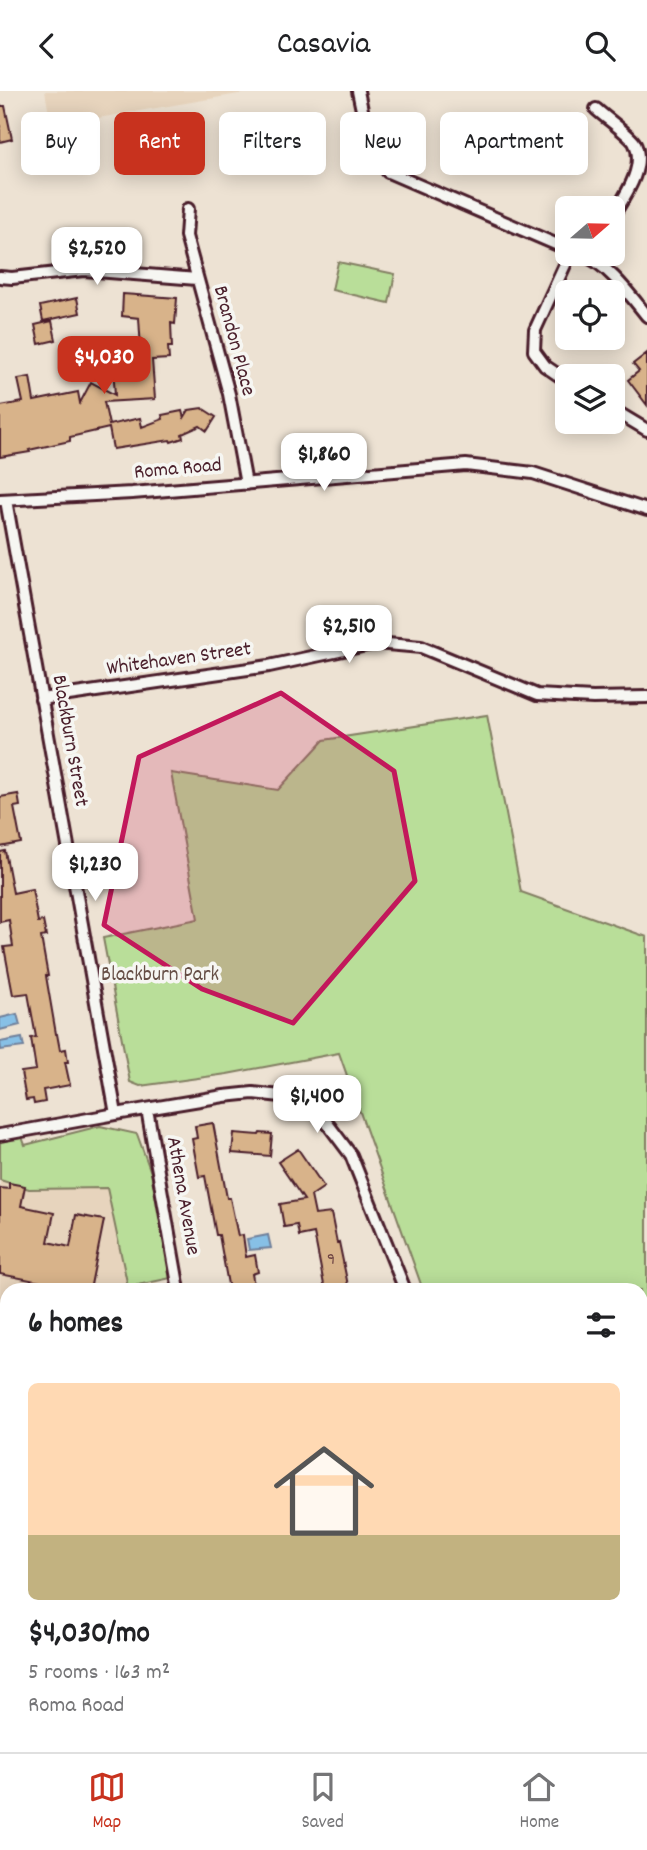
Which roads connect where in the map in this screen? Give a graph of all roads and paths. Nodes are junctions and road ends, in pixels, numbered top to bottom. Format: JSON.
{"nodes":[{"id":1,"x":358,"y":91,"type":"edge"},
{"id":2,"x":596,"y":109,"type":"dead end"},
{"id":3,"x":624,"y":196,"type":"edge"},
{"id":4,"x":188,"y":209,"type":"dead end"},
{"id":5,"x":555,"y":244,"type":"edge"},
{"id":6,"x":564,"y":266,"type":"edge"},
{"id":7,"x":600,"y":266,"type":"edge"},
{"id":8,"x":0,"y":277,"type":"edge"},
{"id":9,"x":197,"y":279,"type":"junction"},
{"id":10,"x":647,"y":316,"type":"edge"},
{"id":11,"x":555,"y":373,"type":"edge"},
{"id":12,"x":625,"y":417,"type":"edge"},
{"id":13,"x":647,"y":430,"type":"edge"},
{"id":14,"x":246,"y":484,"type":"junction"},
{"id":15,"x":3,"y":500,"type":"edge"},
{"id":16,"x":647,"y":510,"type":"edge"},
{"id":17,"x":647,"y":697,"type":"edge"},
{"id":18,"x":41,"y":699,"type":"junction"},
{"id":19,"x":147,"y":1109,"type":"junction"},
{"id":20,"x":117,"y":1114,"type":"junction"},
{"id":21,"x":0,"y":1136,"type":"edge"},
{"id":22,"x":178,"y":1283,"type":"edge"},
{"id":23,"x":402,"y":1283,"type":"edge"}],
"edges":[{"from":1,"to":5,"type":"street"},
{"from":2,"to":3,"type":"street"},
{"from":4,"to":9,"type":"street","name":"Brandon Place"},
{"from":6,"to":11,"type":"street"},
{"from":7,"to":10,"type":"street"},
{"from":8,"to":9,"type":"street"},
{"from":9,"to":14,"type":"street","name":"Brandon Place"},
{"from":12,"to":13,"type":"street"},
{"from":14,"to":15,"type":"street","name":"Roma Road"},
{"from":14,"to":16,"type":"street","name":"Roma Road"},
{"from":15,"to":18,"type":"street","name":"Blackburn Street"},
{"from":17,"to":18,"type":"street","name":"Whitehaven Street"},
{"from":18,"to":20,"type":"street","name":"Blackburn Street"},
{"from":19,"to":20,"type":"street"},
{"from":19,"to":22,"type":"street","name":"Athena Avenue"},
{"from":19,"to":23,"type":"street"},
{"from":20,"to":21,"type":"street"}]}
